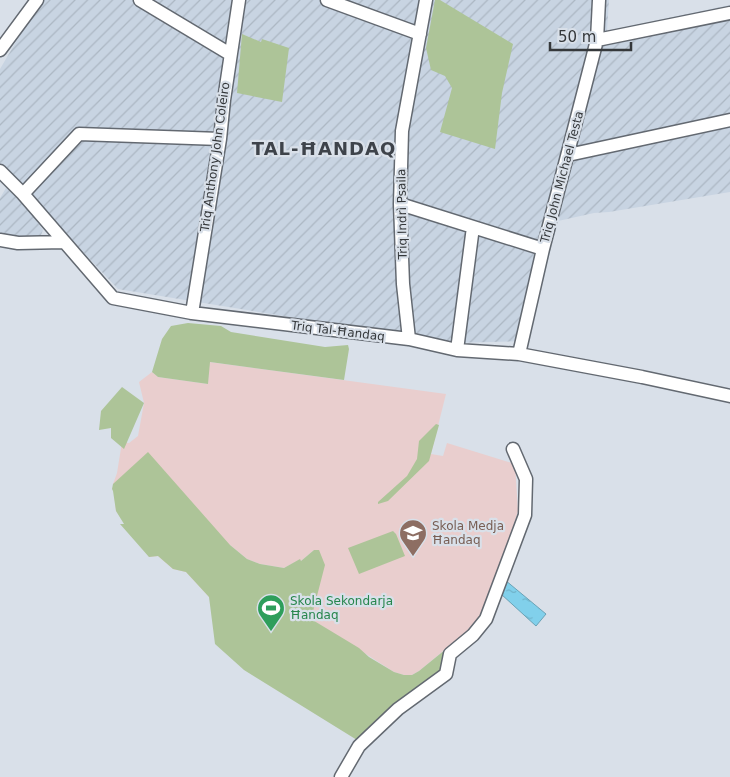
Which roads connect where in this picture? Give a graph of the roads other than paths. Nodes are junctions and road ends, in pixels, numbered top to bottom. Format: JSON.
{"nodes":[{"id":1,"x":37,"y":0,"type":"edge"},
{"id":2,"x":140,"y":0,"type":"edge"},
{"id":3,"x":239,"y":0,"type":"edge"},
{"id":4,"x":327,"y":0,"type":"edge"},
{"id":5,"x":426,"y":0,"type":"edge"},
{"id":6,"x":599,"y":0,"type":"edge"},
{"id":7,"x":730,"y":13,"type":"edge"},
{"id":8,"x":420,"y":34,"type":"junction"},
{"id":9,"x":597,"y":40,"type":"junction"},
{"id":10,"x":0,"y":50,"type":"edge"},
{"id":11,"x":230,"y":54,"type":"junction"},
{"id":12,"x":730,"y":120,"type":"edge"},
{"id":13,"x":220,"y":138,"type":"junction"},
{"id":14,"x":568,"y":155,"type":"junction"},
{"id":15,"x":0,"y":171,"type":"edge"},
{"id":16,"x":23,"y":194,"type":"junction"},
{"id":17,"x":400,"y":204,"type":"junction"},
{"id":18,"x":472,"y":227,"type":"junction"},
{"id":19,"x":0,"y":240,"type":"edge"},
{"id":20,"x":63,"y":242,"type":"junction"},
{"id":21,"x":543,"y":249,"type":"junction"},
{"id":22,"x":192,"y":313,"type":"junction"},
{"id":23,"x":408,"y":340,"type":"junction"},
{"id":24,"x":457,"y":350,"type":"junction"},
{"id":25,"x":519,"y":354,"type":"junction"},
{"id":26,"x":730,"y":396,"type":"edge"},
{"id":27,"x":513,"y":449,"type":"dead end"},
{"id":28,"x":341,"y":777,"type":"edge"}],
"edges":[{"from":1,"to":10,"type":"street"},
{"from":2,"to":11,"type":"street"},
{"from":3,"to":11,"type":"street","name":"Triq Anthony John Coleiro"},
{"from":4,"to":8,"type":"street"},
{"from":5,"to":8,"type":"street","name":"Triq Indrì Psaila"},
{"from":6,"to":9,"type":"street","name":"Triq John Michael Testa"},
{"from":7,"to":9,"type":"street"},
{"from":8,"to":17,"type":"street","name":"Triq Indrì Psaila"},
{"from":9,"to":14,"type":"street","name":"Triq John Michael Testa"},
{"from":11,"to":13,"type":"street","name":"Triq Anthony John Coleiro"},
{"from":12,"to":14,"type":"street"},
{"from":13,"to":16,"type":"street"},
{"from":13,"to":22,"type":"street","name":"Triq Anthony John Coleiro"},
{"from":14,"to":21,"type":"street","name":"Triq John Michael Testa"},
{"from":15,"to":16,"type":"street","name":"Triq Tal-Ħandaq"},
{"from":16,"to":20,"type":"street","name":"Triq Tal-Ħandaq"},
{"from":17,"to":18,"type":"street"},
{"from":17,"to":23,"type":"street","name":"Triq Indrì Psaila"},
{"from":18,"to":21,"type":"street"},
{"from":18,"to":24,"type":"street"},
{"from":19,"to":20,"type":"street"},
{"from":20,"to":22,"type":"street","name":"Triq Tal-Ħandaq"},
{"from":21,"to":25,"type":"street","name":"Triq John Michael Testa"},
{"from":22,"to":23,"type":"street","name":"Triq Tal-Ħandaq"},
{"from":23,"to":24,"type":"street","name":"Triq Tal-Ħandaq"},
{"from":24,"to":25,"type":"street","name":"Triq Tal-Ħandaq"},
{"from":25,"to":26,"type":"street","name":"Triq Tal-Ħandaq"},
{"from":27,"to":28,"type":"street"}]}
